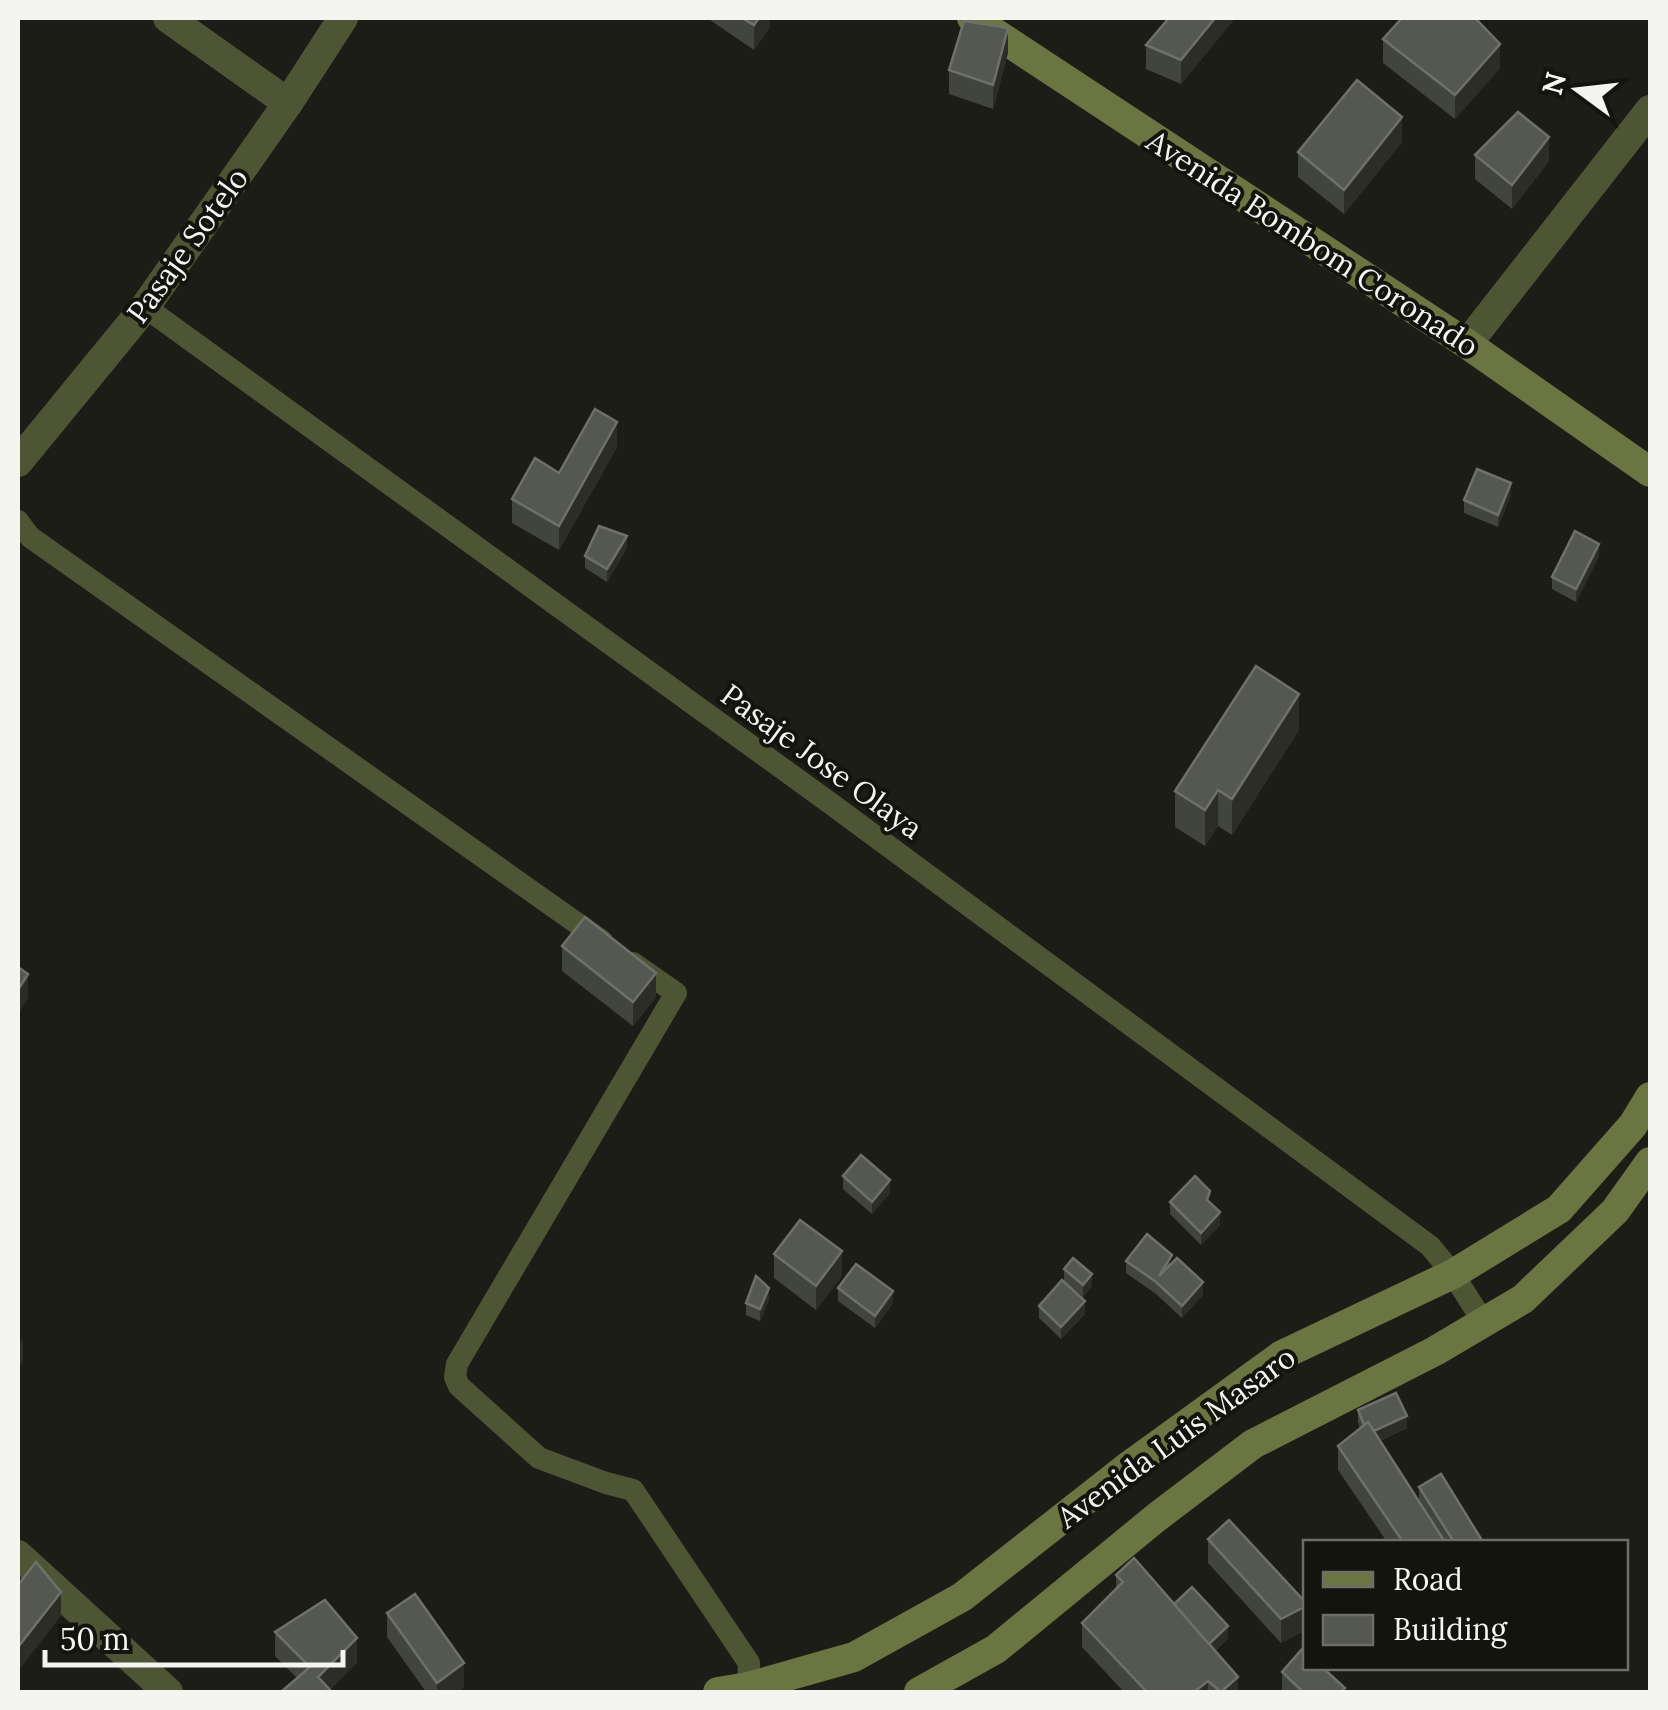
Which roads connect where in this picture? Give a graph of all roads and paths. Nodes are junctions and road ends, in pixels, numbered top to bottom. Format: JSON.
{"nodes":[{"id":1,"x":168,"y":18,"type":"edge"},
{"id":2,"x":343,"y":18,"type":"edge"},
{"id":3,"x":972,"y":18,"type":"edge"},
{"id":4,"x":288,"y":103,"type":"junction"},
{"id":5,"x":1650,"y":110,"type":"edge"},
{"id":6,"x":145,"y":308,"type":"junction"},
{"id":7,"x":1467,"y":344,"type":"junction"},
{"id":8,"x":18,"y":462,"type":"edge"},
{"id":9,"x":1650,"y":472,"type":"edge"},
{"id":10,"x":18,"y":520,"type":"edge"},
{"id":11,"x":1650,"y":1097,"type":"edge"},
{"id":12,"x":1650,"y":1162,"type":"edge"},
{"id":13,"x":1453,"y":1274,"type":"junction"},
{"id":14,"x":1484,"y":1322,"type":"junction"},
{"id":15,"x":18,"y":1555,"type":"edge"},
{"id":16,"x":738,"y":1691,"type":"edge"},
{"id":17,"x":168,"y":1692,"type":"edge"},
{"id":18,"x":919,"y":1692,"type":"edge"}],
"edges":[{"from":1,"to":4,"type":"street"},
{"from":2,"to":4,"type":"street","name":"Pasaje Sotelo"},
{"from":3,"to":7,"type":"main road","name":"Avenida Bombom Coronado"},
{"from":4,"to":6,"type":"street","name":"Pasaje Sotelo"},
{"from":5,"to":7,"type":"street"},
{"from":6,"to":8,"type":"street","name":"Pasaje Sotelo"},
{"from":6,"to":13,"type":"lane","name":"Pasaje Jose Olaya"},
{"from":7,"to":9,"type":"main road","name":"Avenida Bombom Coronado"},
{"from":10,"to":16,"type":"lane"},
{"from":11,"to":13,"type":"main road","name":"Avenida Luis Masaro"},
{"from":12,"to":14,"type":"main road","name":"Avenida Luis Masaro"},
{"from":13,"to":14,"type":"lane","name":"Pasaje Jose Olaya"},
{"from":13,"to":16,"type":"main road","name":"Avenida Luis Masaro"},
{"from":14,"to":18,"type":"main road","name":"Avenida Luis Masaro"},
{"from":15,"to":17,"type":"street"}]}
